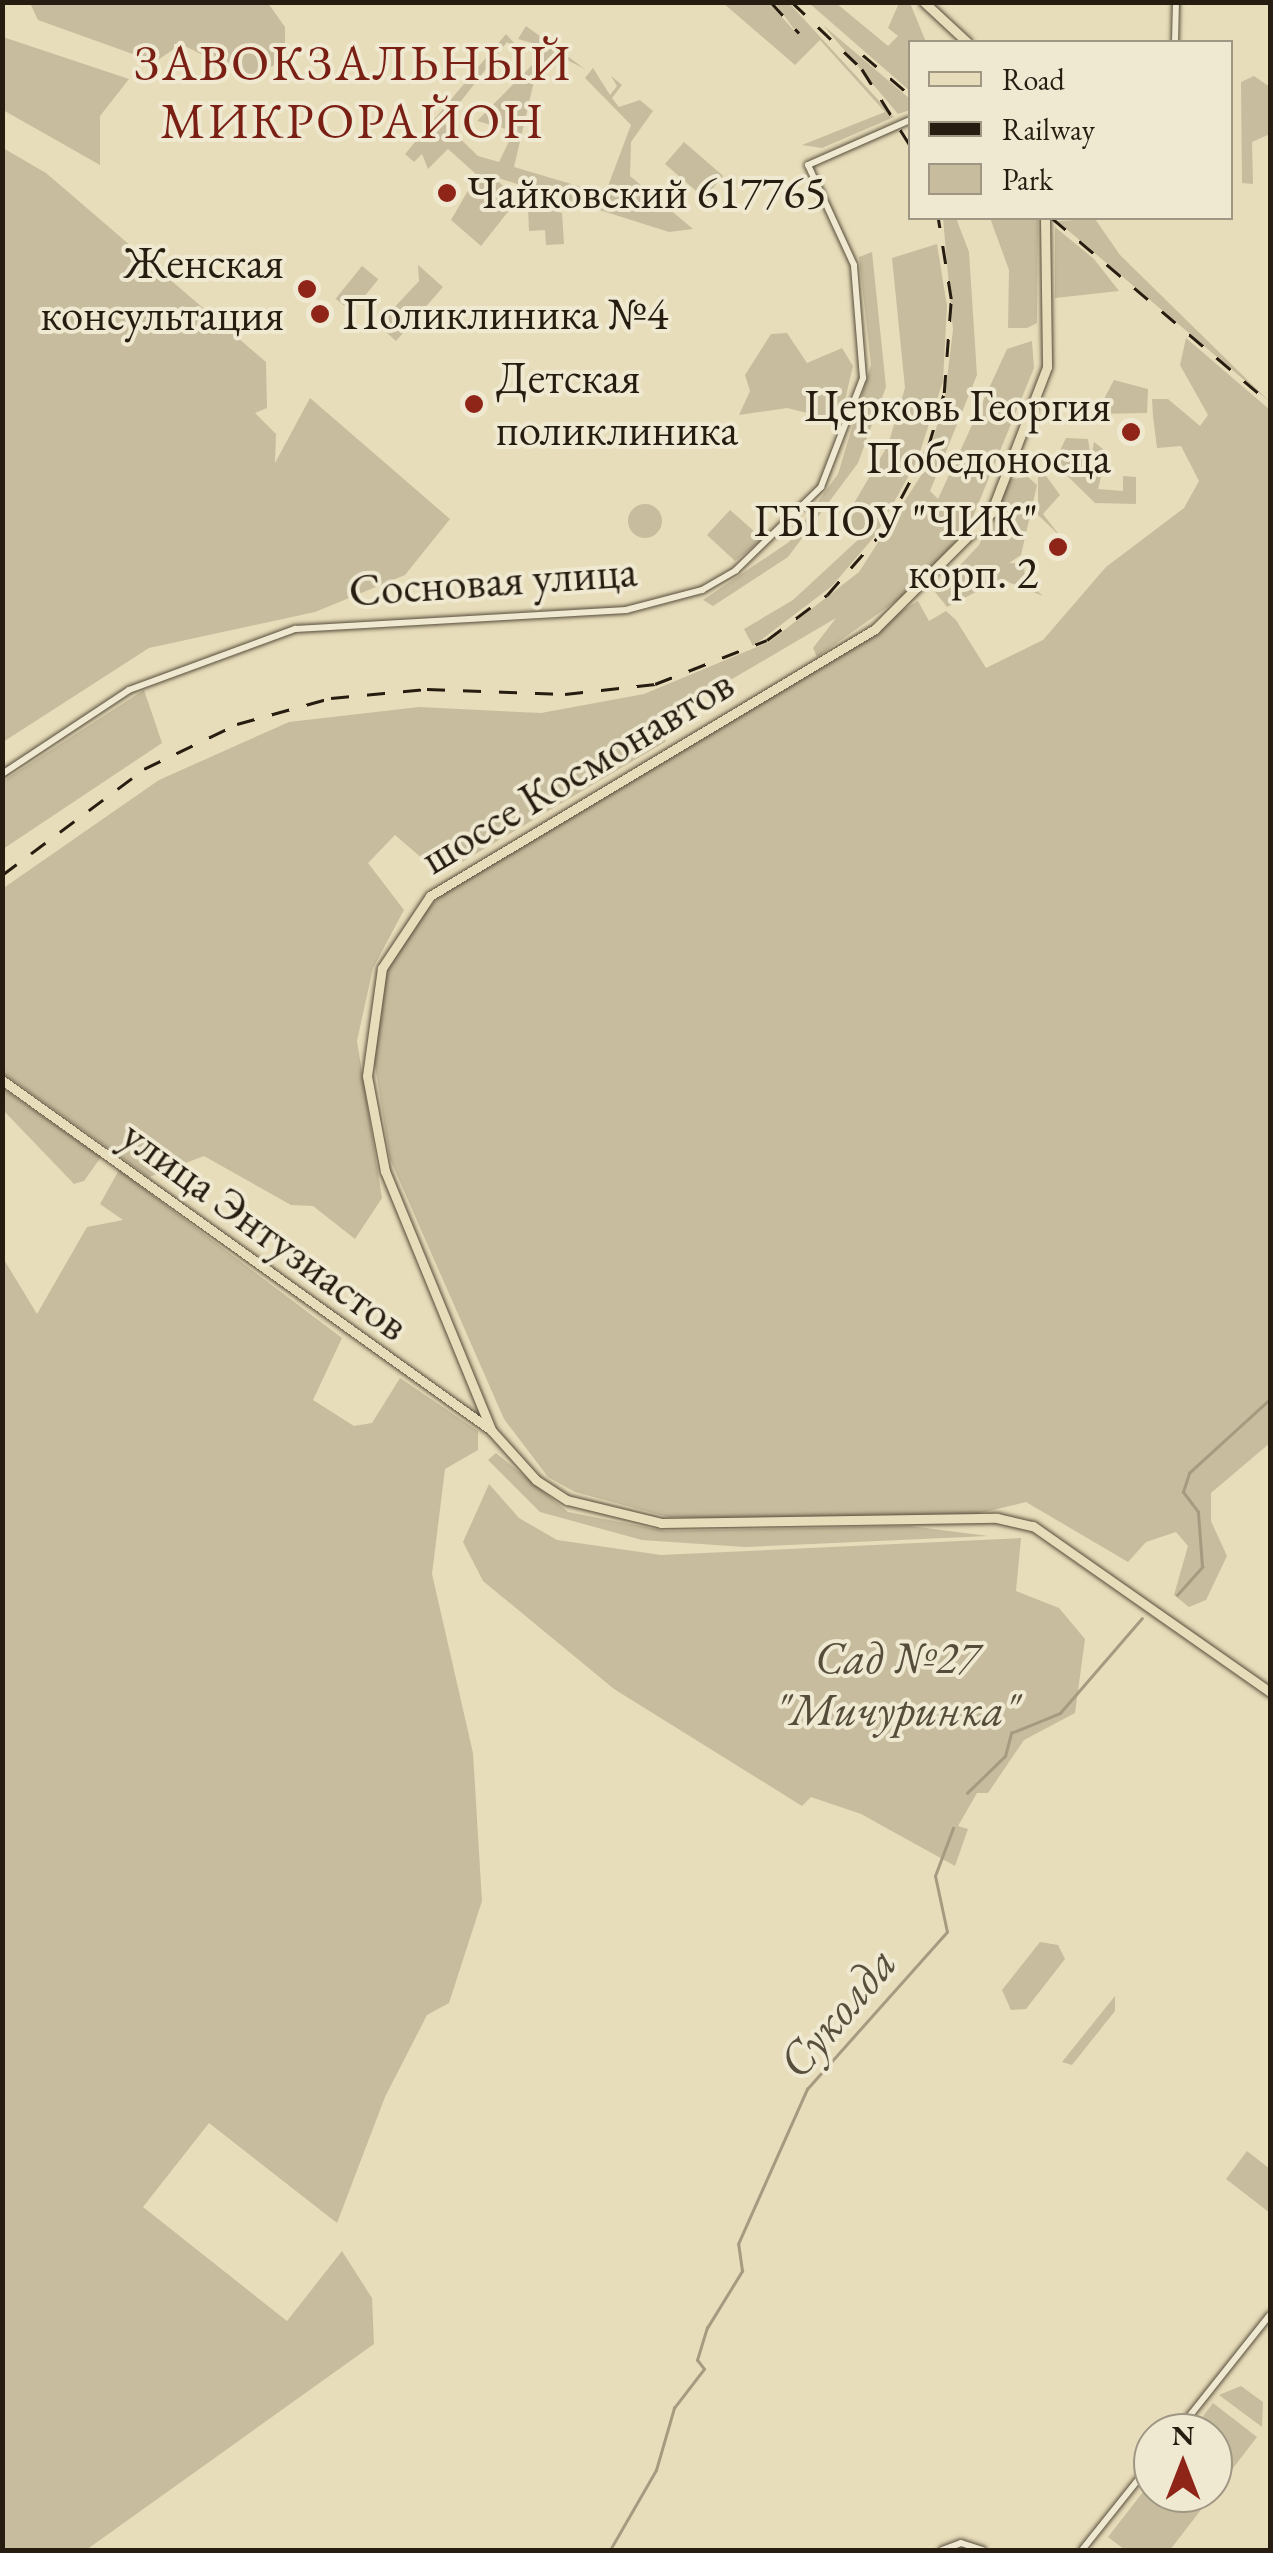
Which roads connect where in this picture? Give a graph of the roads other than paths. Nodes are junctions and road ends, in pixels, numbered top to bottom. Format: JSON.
{"nodes":[{"id":1,"x":924,"y":2,"type":"edge"},
{"id":2,"x":1176,"y":2,"type":"edge"},
{"id":3,"x":965,"y":40,"type":"edge"},
{"id":4,"x":1175,"y":40,"type":"edge"},
{"id":5,"x":908,"y":121,"type":"edge"},
{"id":6,"x":1046,"y":221,"type":"edge"},
{"id":7,"x":2,"y":774,"type":"edge"},
{"id":8,"x":2,"y":1080,"type":"edge"},
{"id":9,"x":491,"y":1430,"type":"junction"},
{"id":10,"x":1270,"y":1692,"type":"edge"},
{"id":11,"x":1270,"y":2315,"type":"edge"},
{"id":12,"x":1192,"y":2413,"type":"edge"},
{"id":13,"x":1133,"y":2486,"type":"edge"},
{"id":14,"x":942,"y":2550,"type":"edge"},
{"id":15,"x":983,"y":2550,"type":"edge"},
{"id":16,"x":1082,"y":2550,"type":"edge"}],
"edges":[{"from":1,"to":3,"type":"main road"},
{"from":2,"to":4,"type":"street"},
{"from":5,"to":7,"type":"street","name":"Сосновая улица"},
{"from":6,"to":9,"type":"main road","name":"шоссе Космонавтов"},
{"from":8,"to":9,"type":"main road","name":"улица Энтузиастов"},
{"from":9,"to":10,"type":"main road","name":"шоссе Космонавтов"},
{"from":11,"to":12,"type":"street"},
{"from":13,"to":16,"type":"street"},
{"from":14,"to":15,"type":"street"}]}
